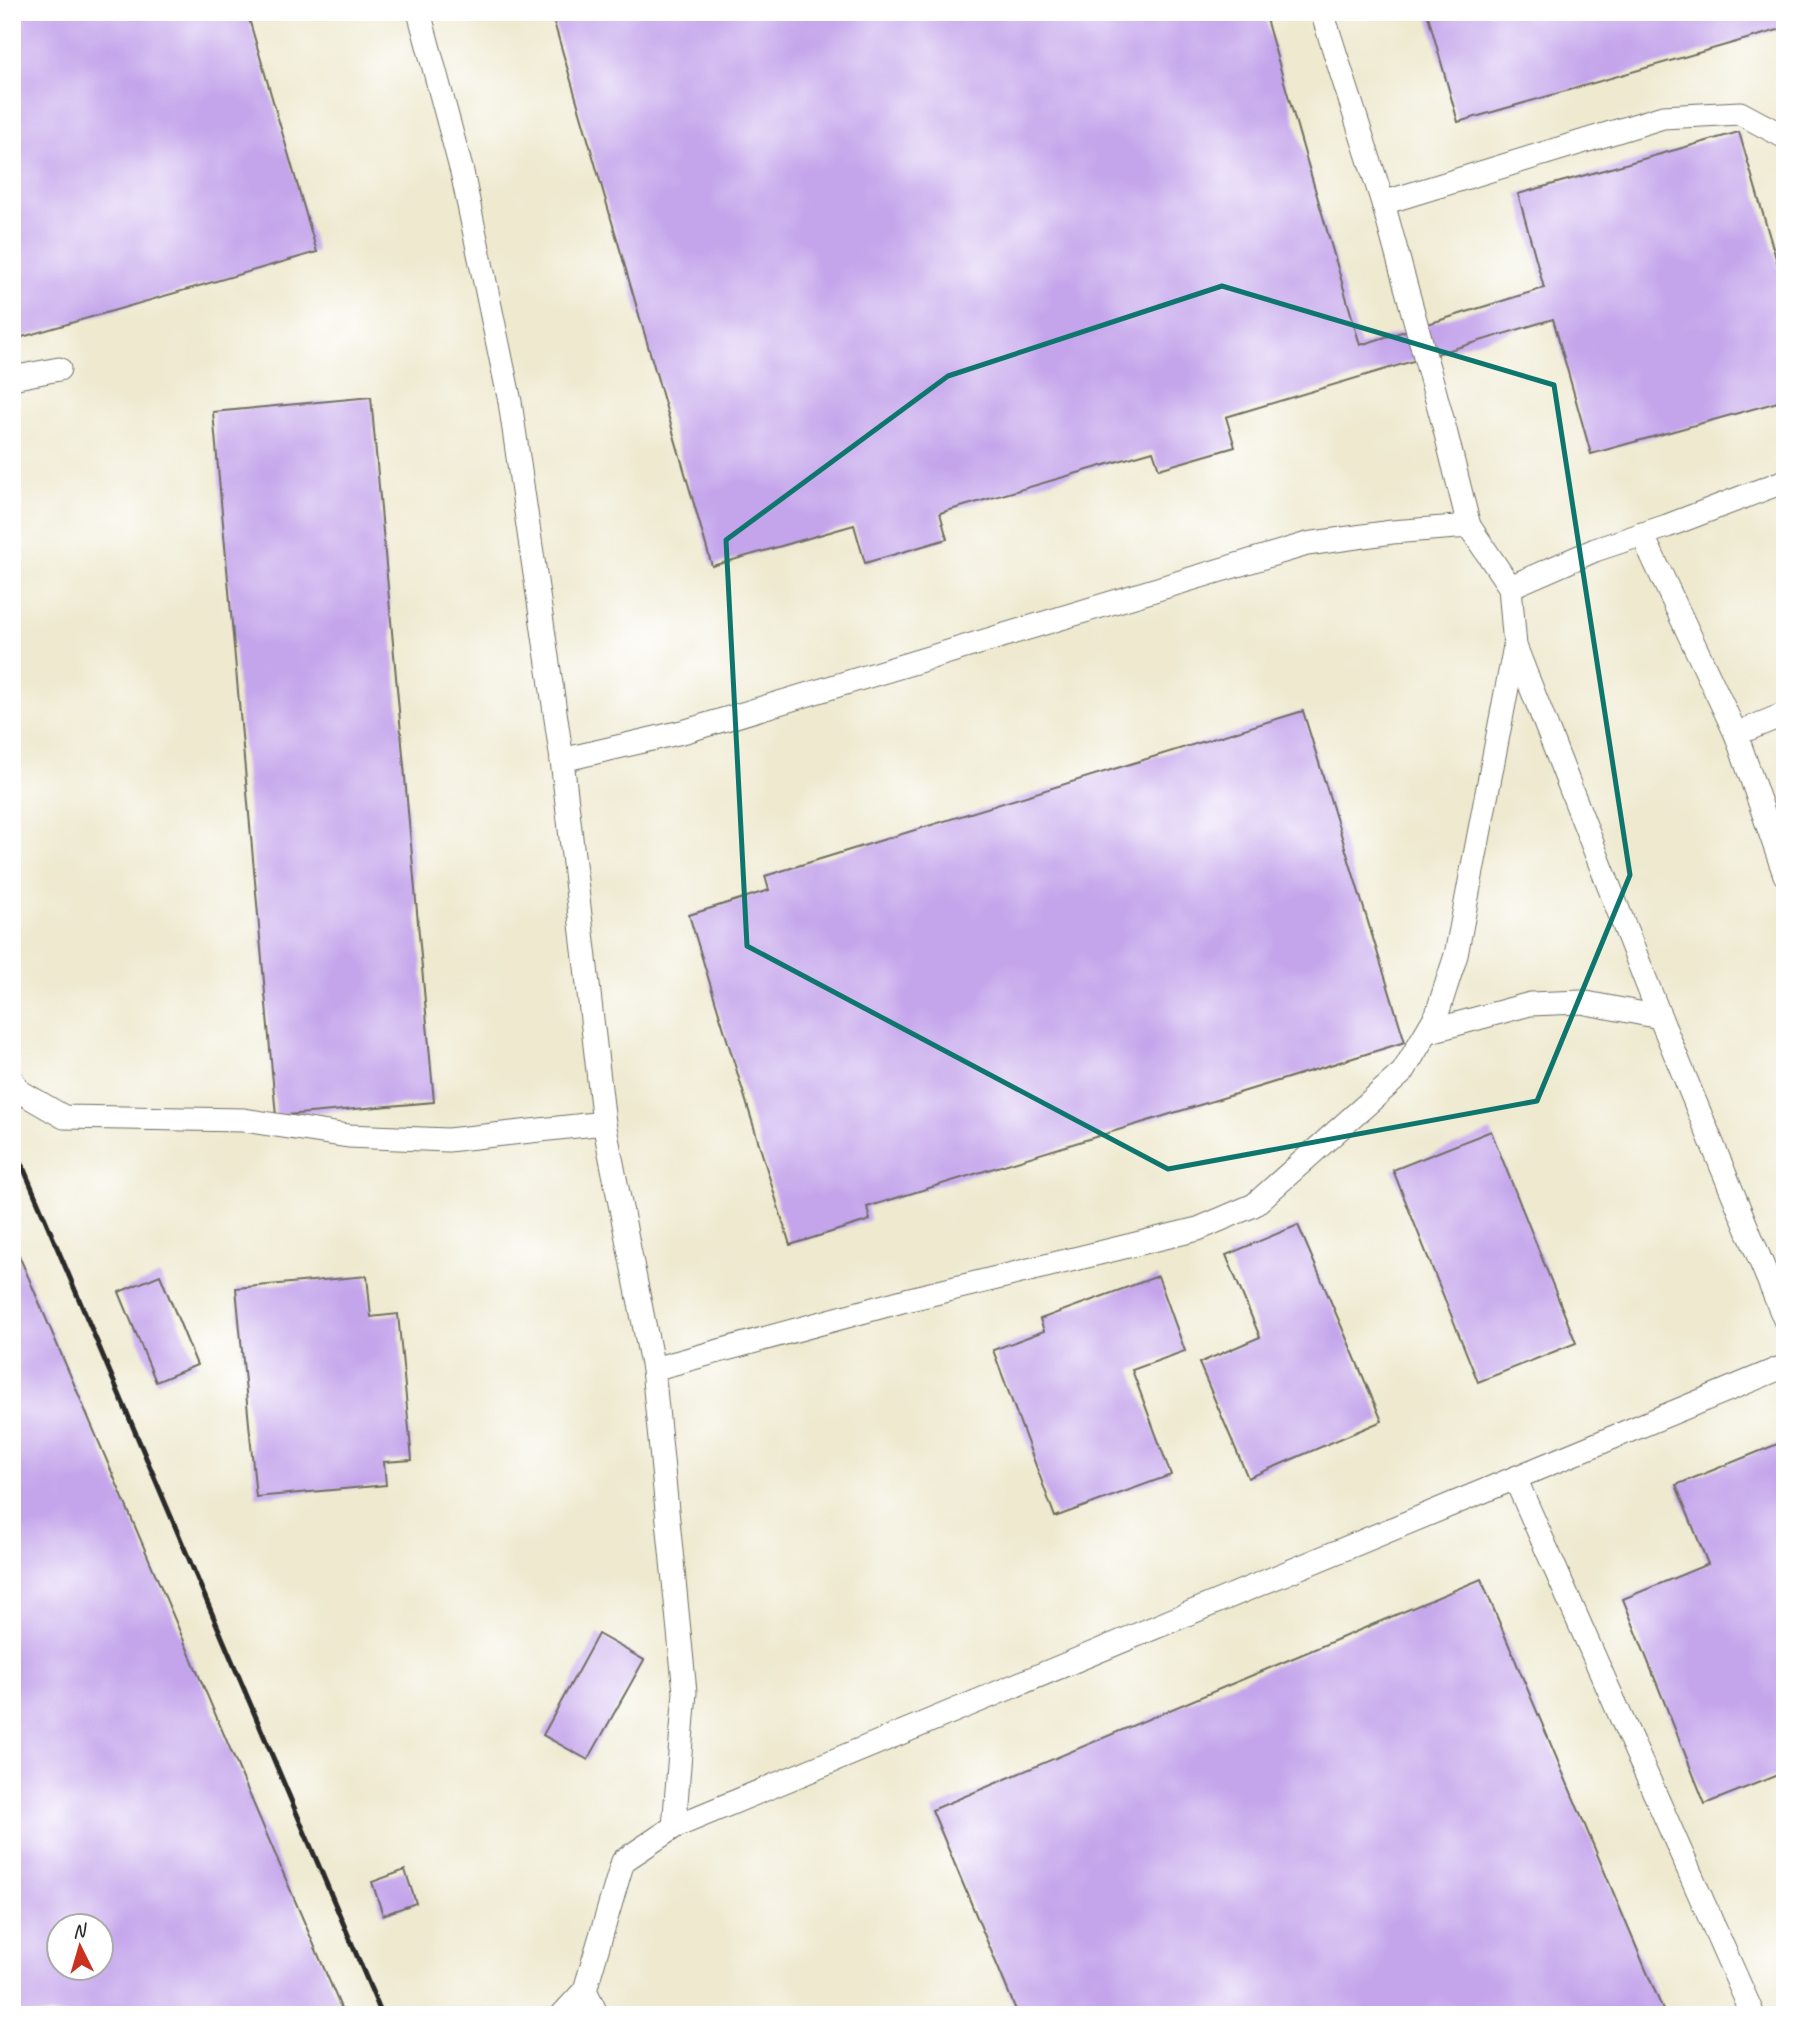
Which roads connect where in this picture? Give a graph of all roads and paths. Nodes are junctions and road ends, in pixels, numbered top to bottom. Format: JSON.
{"nodes":[{"id":1,"x":419,"y":12,"type":"edge"},
{"id":2,"x":1322,"y":12,"type":"edge"},
{"id":3,"x":1785,"y":137,"type":"edge"},
{"id":4,"x":1383,"y":203,"type":"junction"},
{"id":5,"x":60,"y":369,"type":"dead end"},
{"id":6,"x":12,"y":378,"type":"edge"},
{"id":7,"x":1785,"y":481,"type":"edge"},
{"id":8,"x":1469,"y":526,"type":"junction"},
{"id":9,"x":1642,"y":534,"type":"junction"},
{"id":10,"x":1510,"y":587,"type":"junction"},
{"id":11,"x":1515,"y":646,"type":"junction"},
{"id":12,"x":1785,"y":714,"type":"edge"},
{"id":13,"x":1736,"y":734,"type":"junction"},
{"id":14,"x":562,"y":760,"type":"junction"},
{"id":15,"x":1785,"y":875,"type":"edge"},
{"id":16,"x":1660,"y":1017,"type":"junction"},
{"id":17,"x":1427,"y":1032,"type":"junction"},
{"id":18,"x":12,"y":1080,"type":"edge"},
{"id":19,"x":604,"y":1123,"type":"junction"},
{"id":20,"x":1785,"y":1320,"type":"edge"},
{"id":21,"x":1785,"y":1366,"type":"edge"},
{"id":22,"x":653,"y":1369,"type":"junction"},
{"id":23,"x":1515,"y":1478,"type":"junction"},
{"id":24,"x":674,"y":1826,"type":"junction"},
{"id":25,"x":584,"y":1990,"type":"junction"},
{"id":26,"x":562,"y":2015,"type":"edge"},
{"id":27,"x":597,"y":2015,"type":"edge"},
{"id":28,"x":1753,"y":2015,"type":"edge"}],
"edges":[{"from":1,"to":14,"type":"lane"},
{"from":2,"to":4,"type":"lane"},
{"from":3,"to":4,"type":"lane"},
{"from":4,"to":8,"type":"lane"},
{"from":5,"to":6,"type":"lane"},
{"from":7,"to":9,"type":"lane"},
{"from":8,"to":10,"type":"lane"},
{"from":8,"to":14,"type":"lane"},
{"from":9,"to":10,"type":"lane"},
{"from":9,"to":13,"type":"lane"},
{"from":10,"to":11,"type":"lane"},
{"from":11,"to":16,"type":"lane"},
{"from":11,"to":17,"type":"lane"},
{"from":12,"to":13,"type":"lane"},
{"from":13,"to":15,"type":"lane"},
{"from":14,"to":19,"type":"lane"},
{"from":16,"to":17,"type":"lane"},
{"from":16,"to":20,"type":"lane"},
{"from":17,"to":22,"type":"lane"},
{"from":18,"to":19,"type":"lane"},
{"from":19,"to":22,"type":"lane"},
{"from":21,"to":23,"type":"lane"},
{"from":22,"to":24,"type":"lane"},
{"from":23,"to":24,"type":"lane"},
{"from":23,"to":28,"type":"lane"},
{"from":24,"to":25,"type":"lane"},
{"from":25,"to":26,"type":"lane"},
{"from":25,"to":27,"type":"lane"}]}
